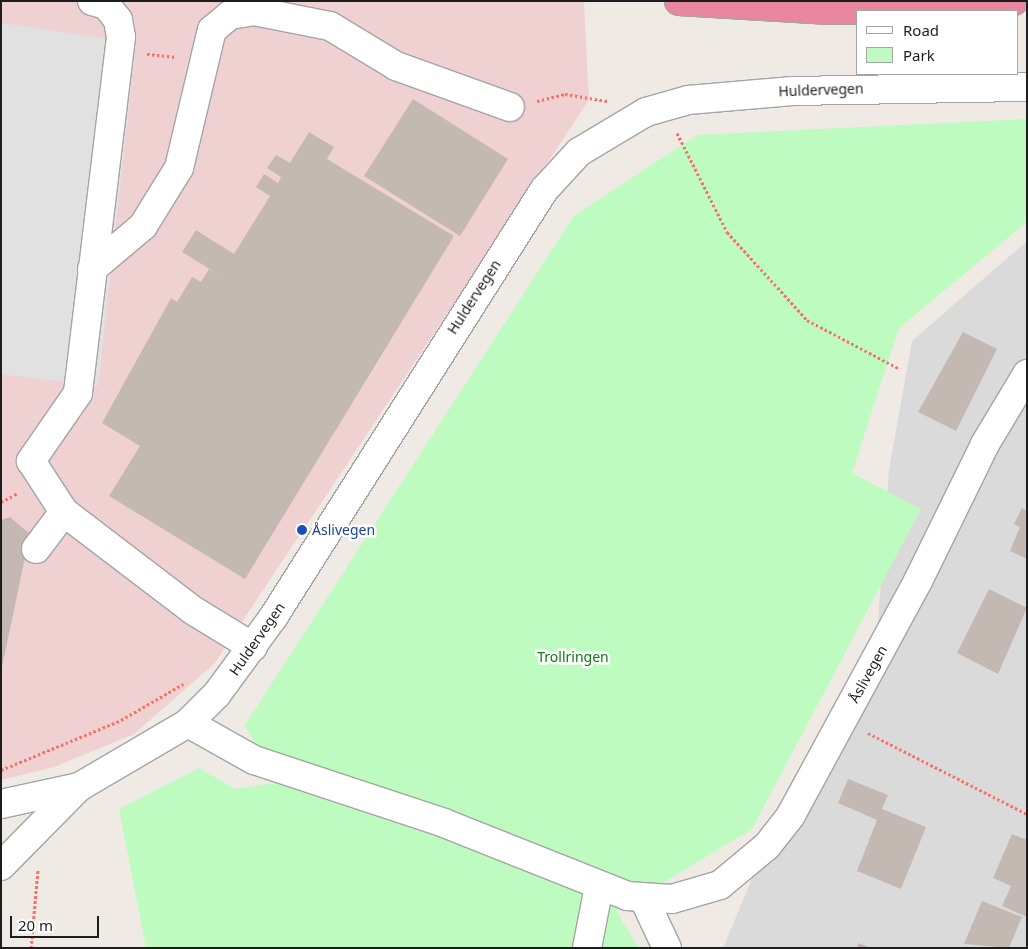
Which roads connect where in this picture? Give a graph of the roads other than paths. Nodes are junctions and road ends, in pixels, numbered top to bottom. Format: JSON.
{"nodes":[{"id":1,"x":92,"y":1,"type":"edge"},
{"id":2,"x":679,"y":1,"type":"edge"},
{"id":3,"x":1014,"y":1,"type":"edge"},
{"id":4,"x":1027,"y":87,"type":"edge"},
{"id":5,"x":510,"y":107,"type":"road end"},
{"id":6,"x":92,"y":269,"type":"junction"},
{"id":7,"x":1027,"y":374,"type":"edge"},
{"id":8,"x":64,"y":512,"type":"junction"},
{"id":9,"x":36,"y":549,"type":"dead end"},
{"id":10,"x":253,"y":647,"type":"junction"},
{"id":11,"x":188,"y":723,"type":"junction"},
{"id":12,"x":78,"y":787,"type":"junction"},
{"id":13,"x":1,"y":804,"type":"edge"},
{"id":14,"x":1,"y":866,"type":"edge"},
{"id":15,"x":599,"y":886,"type":"junction"},
{"id":16,"x":644,"y":899,"type":"junction"},
{"id":17,"x":587,"y":948,"type":"edge"},
{"id":18,"x":667,"y":948,"type":"edge"}],
"edges":[{"from":1,"to":6,"type":"street"},
{"from":2,"to":3,"type":"highway"},
{"from":4,"to":10,"type":"street","name":"Huldervegen"},
{"from":5,"to":6,"type":"street"},
{"from":6,"to":8,"type":"street"},
{"from":7,"to":16,"type":"street","name":"Åslivegen"},
{"from":8,"to":9,"type":"street"},
{"from":8,"to":10,"type":"street"},
{"from":10,"to":11,"type":"street","name":"Huldervegen"},
{"from":11,"to":12,"type":"street","name":"Huldervegen"},
{"from":11,"to":15,"type":"street","name":"Åslivegen"},
{"from":12,"to":13,"type":"street","name":"Huldervegen"},
{"from":12,"to":14,"type":"street","name":"Huldervegen"},
{"from":15,"to":16,"type":"street","name":"Åslivegen"},
{"from":15,"to":17,"type":"street"},
{"from":16,"to":18,"type":"street"}]}
